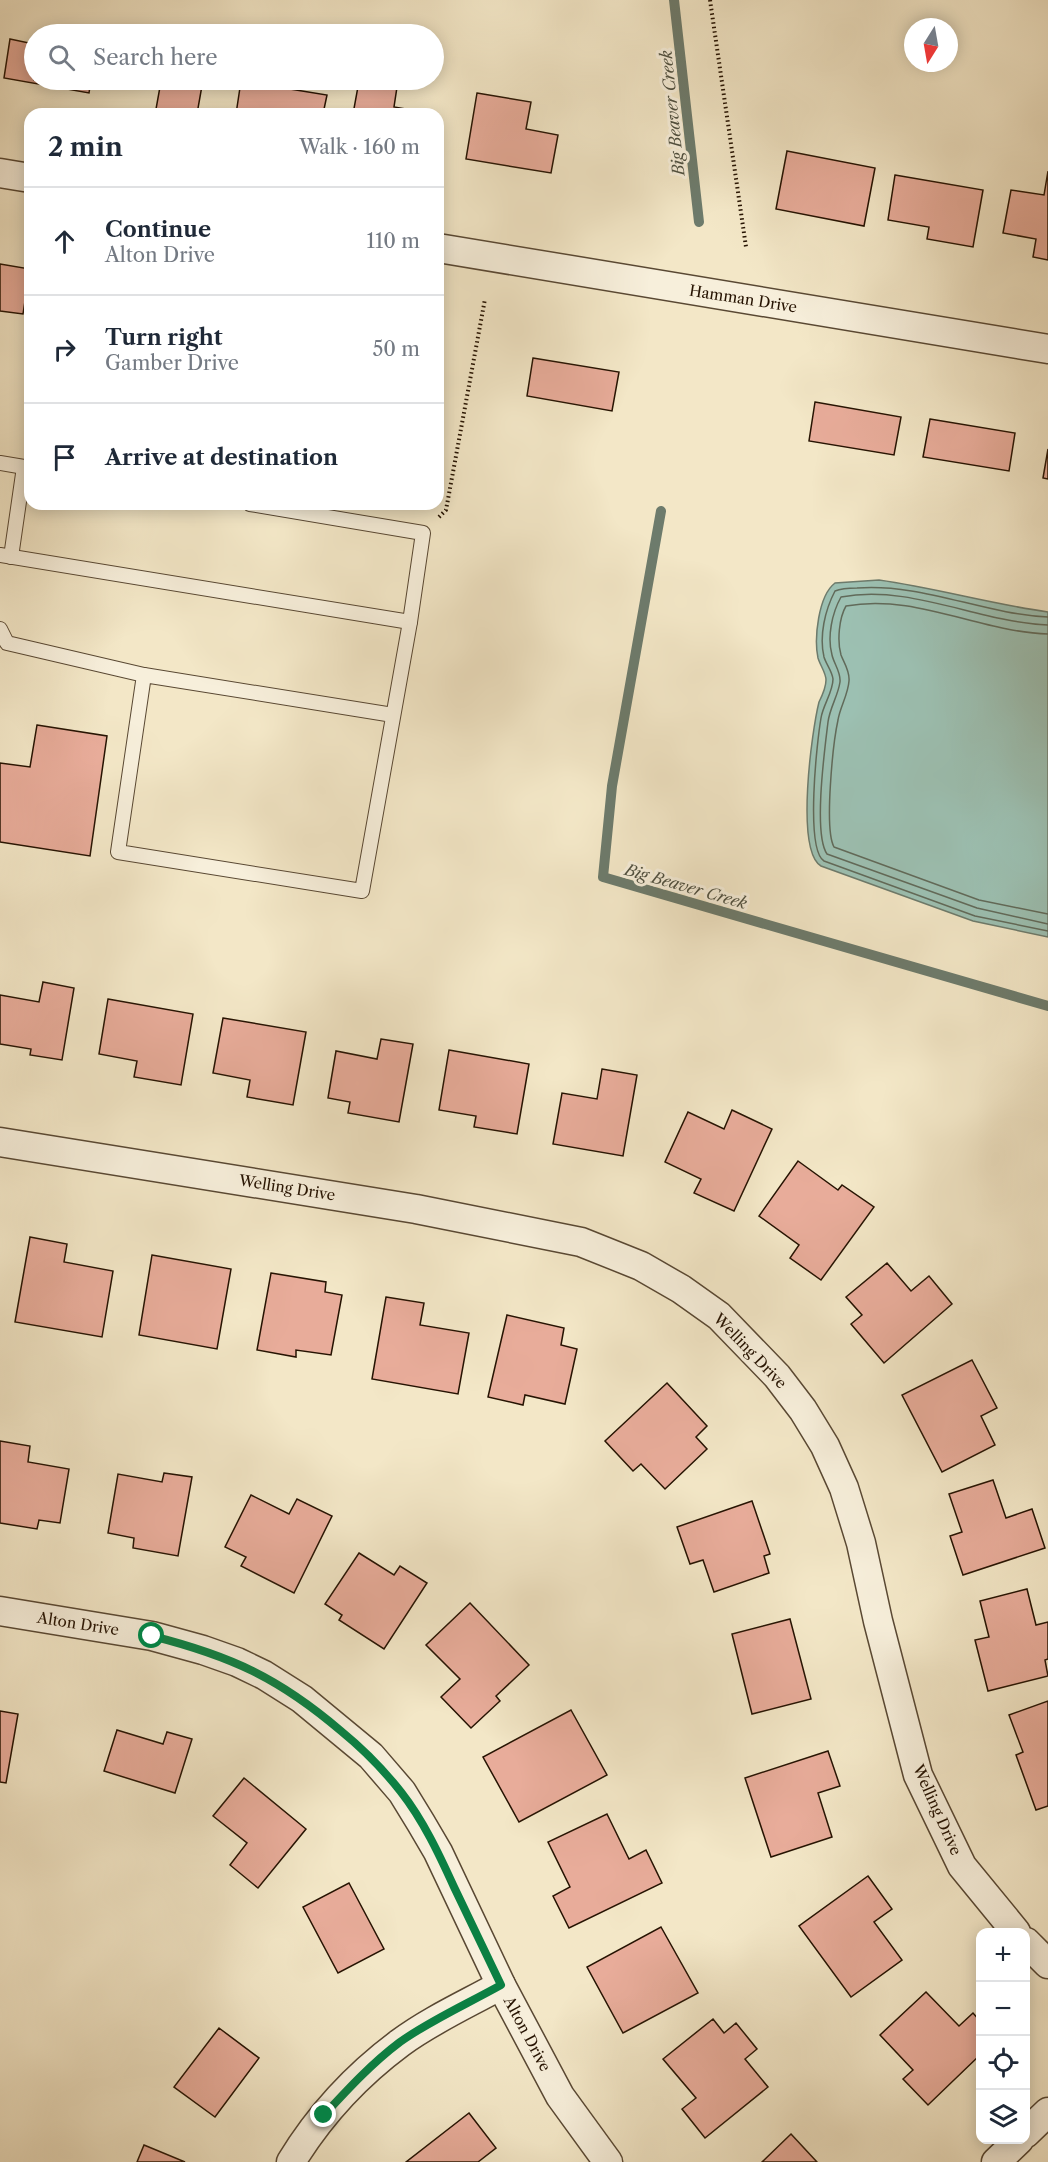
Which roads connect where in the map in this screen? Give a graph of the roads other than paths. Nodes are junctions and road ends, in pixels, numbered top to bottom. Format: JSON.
{"nodes":[{"id":1,"x":0,"y":173,"type":"edge"},
{"id":2,"x":24,"y":177,"type":"edge"},
{"id":3,"x":444,"y":249,"type":"edge"},
{"id":4,"x":1048,"y":349,"type":"edge"},
{"id":5,"x":0,"y":463,"type":"edge"},
{"id":6,"x":24,"y":467,"type":"edge"},
{"id":7,"x":24,"y":479,"type":"edge"},
{"id":8,"x":287,"y":510,"type":"edge"},
{"id":9,"x":5,"y":556,"type":"edge"},
{"id":10,"x":410,"y":622,"type":"junction"},
{"id":11,"x":0,"y":629,"type":"edge"},
{"id":12,"x":144,"y":675,"type":"junction"},
{"id":13,"x":393,"y":715,"type":"junction"},
{"id":14,"x":0,"y":1142,"type":"edge"},
{"id":15,"x":0,"y":1611,"type":"edge"},
{"id":16,"x":1013,"y":1928,"type":"edge"},
{"id":17,"x":1030,"y":1946,"type":"edge"},
{"id":18,"x":1048,"y":1964,"type":"edge"},
{"id":19,"x":501,"y":1985,"type":"junction"},
{"id":20,"x":1048,"y":2112,"type":"edge"},
{"id":21,"x":1030,"y":2129,"type":"edge"},
{"id":22,"x":1014,"y":2144,"type":"edge"},
{"id":23,"x":291,"y":2162,"type":"edge"},
{"id":24,"x":608,"y":2162,"type":"edge"},
{"id":25,"x":996,"y":2162,"type":"edge"}],
"edges":[{"from":1,"to":2,"type":"street"},
{"from":3,"to":4,"type":"street","name":"Hamman Drive"},
{"from":5,"to":6,"type":"lane"},
{"from":7,"to":9,"type":"lane"},
{"from":8,"to":10,"type":"lane"},
{"from":9,"to":10,"type":"lane"},
{"from":10,"to":13,"type":"lane"},
{"from":11,"to":12,"type":"lane"},
{"from":12,"to":13,"type":"lane"},
{"from":12,"to":13,"type":"lane"},
{"from":14,"to":16,"type":"street","name":"Welling Drive"},
{"from":15,"to":19,"type":"street","name":"Alton Drive"},
{"from":17,"to":18,"type":"street"},
{"from":19,"to":23,"type":"street"},
{"from":19,"to":24,"type":"street","name":"Alton Drive"},
{"from":20,"to":21,"type":"street"},
{"from":22,"to":25,"type":"street"}]}
